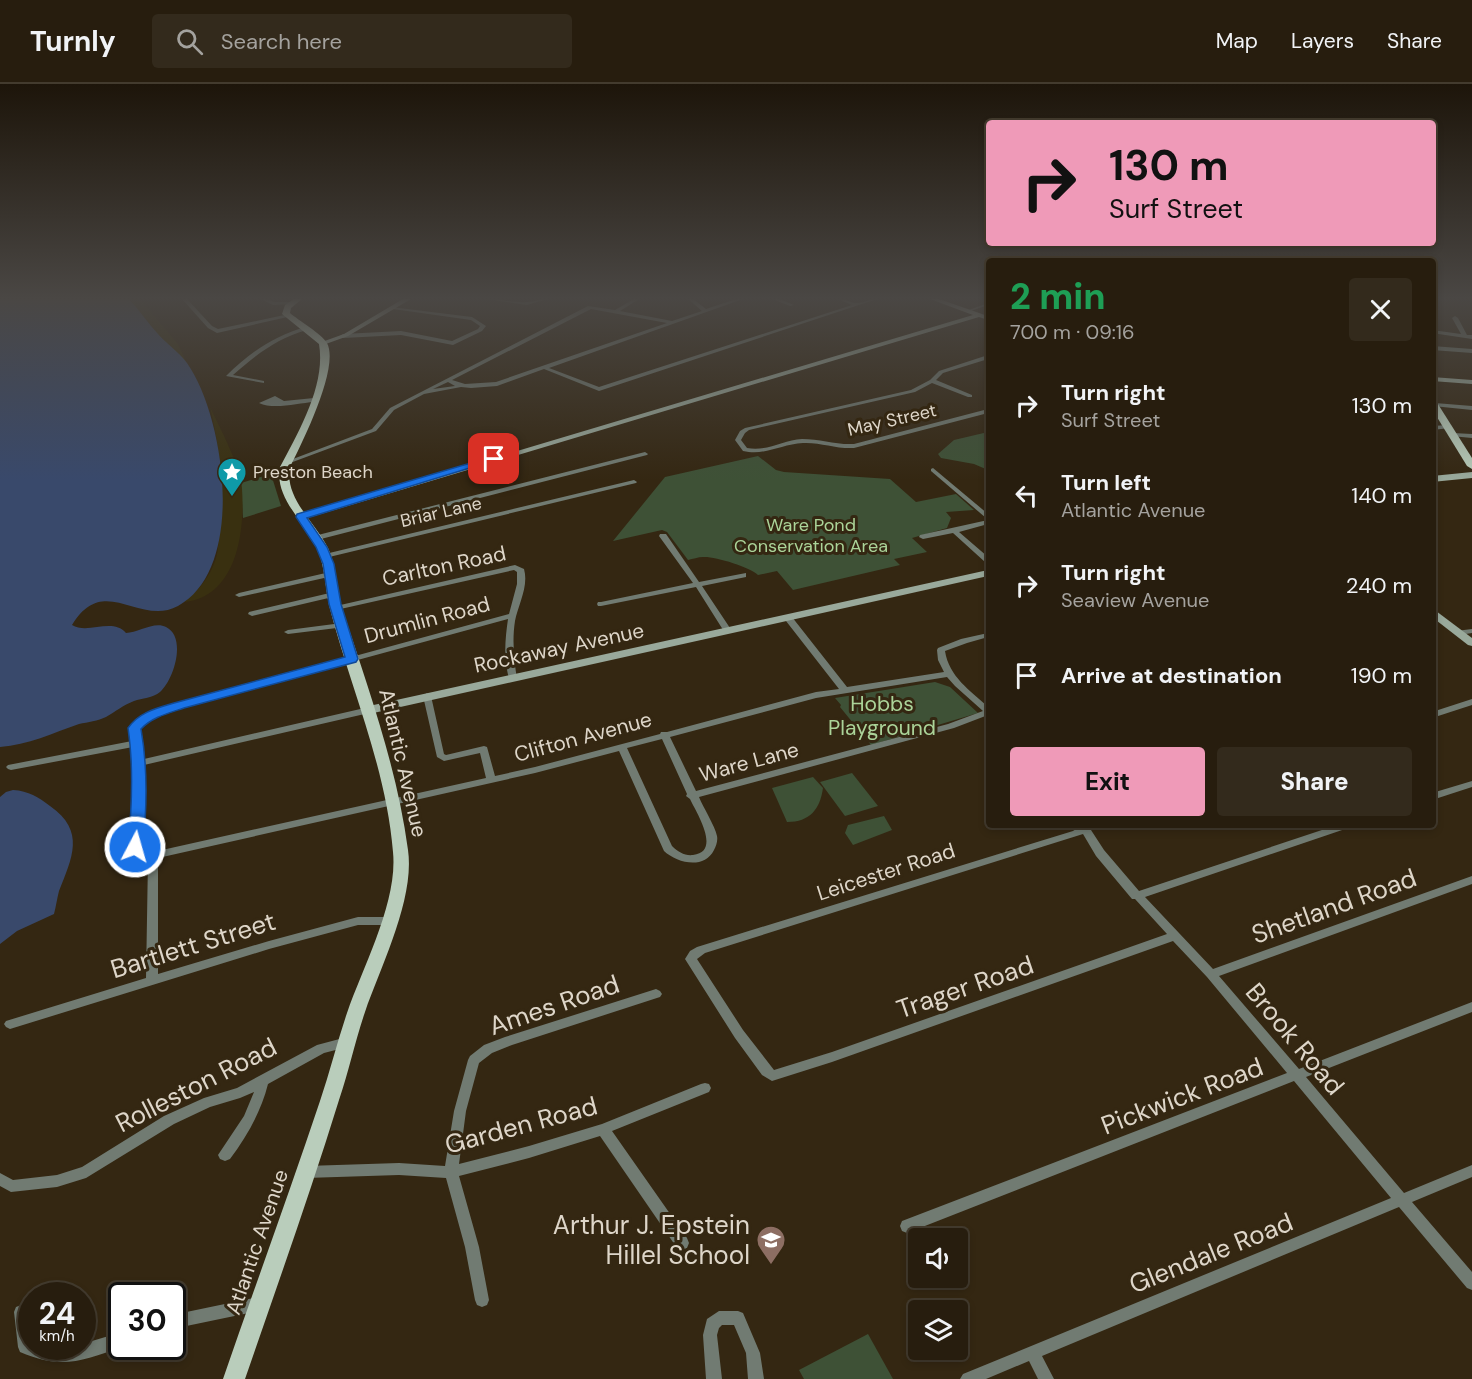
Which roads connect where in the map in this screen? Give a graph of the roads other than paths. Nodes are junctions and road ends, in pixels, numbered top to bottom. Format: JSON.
{"nodes":[{"id":1,"x":249,"y":359,"type":"edge"},
{"id":2,"x":324,"y":359,"type":"edge"},
{"id":3,"x":489,"y":359,"type":"edge"},
{"id":4,"x":567,"y":359,"type":"edge"},
{"id":5,"x":690,"y":359,"type":"edge"},
{"id":6,"x":839,"y":359,"type":"edge"},
{"id":7,"x":985,"y":359,"type":"edge"},
{"id":8,"x":543,"y":368,"type":"junction"},
{"id":9,"x":1436,"y":379,"type":"edge"},
{"id":10,"x":448,"y":380,"type":"junction"},
{"id":11,"x":932,"y":381,"type":"junction"},
{"id":12,"x":262,"y":382,"type":"dead end"},
{"id":13,"x":1472,"y":382,"type":"edge"},
{"id":14,"x":464,"y":386,"type":"junction"},
{"id":15,"x":422,"y":393,"type":"junction"},
{"id":16,"x":970,"y":396,"type":"dead end"},
{"id":17,"x":314,"y":400,"type":"junction"},
{"id":18,"x":281,"y":402,"type":"dead end"},
{"id":19,"x":1436,"y":403,"type":"edge"},
{"id":20,"x":1436,"y":406,"type":"edge"},
{"id":21,"x":1472,"y":408,"type":"edge"},
{"id":22,"x":986,"y":412,"type":"edge"},
{"id":23,"x":1436,"y":429,"type":"edge"},
{"id":24,"x":1450,"y":431,"type":"junction"},
{"id":25,"x":1472,"y":436,"type":"edge"},
{"id":26,"x":645,"y":454,"type":"dead end"},
{"id":27,"x":288,"y":462,"type":"junction"},
{"id":28,"x":1472,"y":466,"type":"edge"},
{"id":29,"x":933,"y":470,"type":"dead end"},
{"id":30,"x":1472,"y":475,"type":"edge"},
{"id":31,"x":1436,"y":479,"type":"edge"},
{"id":32,"x":634,"y":482,"type":"dead end"},
{"id":33,"x":986,"y":515,"type":"edge"},
{"id":34,"x":301,"y":517,"type":"junction"},
{"id":35,"x":986,"y":523,"type":"edge"},
{"id":36,"x":954,"y":531,"type":"junction"},
{"id":37,"x":663,"y":536,"type":"dead end"},
{"id":38,"x":923,"y":537,"type":"dead end"},
{"id":39,"x":317,"y":538,"type":"junction"},
{"id":40,"x":325,"y":556,"type":"junction"},
{"id":41,"x":986,"y":558,"type":"edge"},
{"id":42,"x":986,"y":573,"type":"edge"},
{"id":43,"x":330,"y":574,"type":"junction"},
{"id":44,"x":743,"y":575,"type":"dead end"},
{"id":45,"x":696,"y":583,"type":"junction"},
{"id":46,"x":334,"y":594,"type":"junction"},
{"id":47,"x":239,"y":595,"type":"dead end"},
{"id":48,"x":601,"y":604,"type":"dead end"},
{"id":49,"x":336,"y":608,"type":"junction"},
{"id":50,"x":252,"y":614,"type":"dead end"},
{"id":51,"x":1436,"y":614,"type":"edge"},
{"id":52,"x":513,"y":615,"type":"junction"},
{"id":53,"x":789,"y":619,"type":"junction"},
{"id":54,"x":342,"y":625,"type":"junction"},
{"id":55,"x":1472,"y":631,"type":"edge"},
{"id":56,"x":288,"y":632,"type":"dead end"},
{"id":57,"x":728,"y":632,"type":"junction"},
{"id":58,"x":1459,"y":633,"type":"junction"},
{"id":59,"x":986,"y":636,"type":"edge"},
{"id":60,"x":1472,"y":644,"type":"edge"},
{"id":61,"x":351,"y":659,"type":"junction"},
{"id":62,"x":949,"y":674,"type":"junction"},
{"id":63,"x":513,"y":678,"type":"junction"},
{"id":64,"x":845,"y":690,"type":"junction"},
{"id":65,"x":427,"y":696,"type":"junction"},
{"id":66,"x":1472,"y":702,"type":"edge"},
{"id":67,"x":369,"y":710,"type":"junction"},
{"id":68,"x":986,"y":710,"type":"edge"},
{"id":69,"x":986,"y":713,"type":"edge"},
{"id":70,"x":1436,"y":714,"type":"edge"},
{"id":71,"x":664,"y":734,"type":"junction"},
{"id":72,"x":138,"y":743,"type":"junction"},
{"id":73,"x":621,"y":746,"type":"junction"},
{"id":74,"x":139,"y":763,"type":"junction"},
{"id":75,"x":11,"y":767,"type":"dead end"},
{"id":76,"x":490,"y":780,"type":"junction"},
{"id":77,"x":1472,"y":784,"type":"edge"},
{"id":78,"x":692,"y":796,"type":"junction"},
{"id":79,"x":1436,"y":796,"type":"edge"},
{"id":80,"x":393,"y":802,"type":"junction"},
{"id":81,"x":1081,"y":828,"type":"edge"},
{"id":82,"x":1088,"y":828,"type":"edge"},
{"id":83,"x":1339,"y":828,"type":"edge"},
{"id":84,"x":153,"y":856,"type":"junction"},
{"id":85,"x":1472,"y":880,"type":"edge"},
{"id":86,"x":1136,"y":896,"type":"junction"},
{"id":87,"x":390,"y":921,"type":"junction"},
{"id":88,"x":1174,"y":936,"type":"junction"},
{"id":89,"x":1211,"y":974,"type":"junction"},
{"id":90,"x":152,"y":980,"type":"junction"},
{"id":91,"x":656,"y":994,"type":"dead end"},
{"id":92,"x":1472,"y":1007,"type":"edge"},
{"id":93,"x":10,"y":1024,"type":"dead end"},
{"id":94,"x":347,"y":1042,"type":"junction"},
{"id":95,"x":770,"y":1075,"type":"joint"},
{"id":96,"x":1296,"y":1076,"type":"junction"},
{"id":97,"x":263,"y":1081,"type":"junction"},
{"id":98,"x":705,"y":1088,"type":"dead end"},
{"id":99,"x":603,"y":1129,"type":"junction"},
{"id":100,"x":225,"y":1155,"type":"dead end"},
{"id":101,"x":1472,"y":1171,"type":"edge"},
{"id":102,"x":306,"y":1172,"type":"junction"},
{"id":103,"x":451,"y":1172,"type":"junction"},
{"id":104,"x":0,"y":1179,"type":"edge"},
{"id":105,"x":1401,"y":1200,"type":"junction"},
{"id":106,"x":908,"y":1226,"type":"dead end"},
{"id":107,"x":682,"y":1243,"type":"dead end"},
{"id":108,"x":1472,"y":1283,"type":"edge"},
{"id":109,"x":482,"y":1299,"type":"dead end"},
{"id":110,"x":259,"y":1304,"type":"junction"},
{"id":111,"x":186,"y":1319,"type":"edge"},
{"id":112,"x":1032,"y":1352,"type":"junction"},
{"id":113,"x":234,"y":1379,"type":"edge"},
{"id":114,"x":714,"y":1379,"type":"edge"},
{"id":115,"x":756,"y":1379,"type":"edge"},
{"id":116,"x":968,"y":1379,"type":"edge"},
{"id":117,"x":1046,"y":1379,"type":"edge"}],
"edges":[{"from":1,"to":12,"type":"street"},
{"from":2,"to":17,"type":"main road","name":"Atlantic Avenue"},
{"from":3,"to":10,"type":"street"},
{"from":4,"to":8,"type":"street"},
{"from":5,"to":8,"type":"street"},
{"from":6,"to":34,"type":"street"},
{"from":7,"to":11,"type":"street"},
{"from":8,"to":14,"type":"street"},
{"from":9,"to":13,"type":"street"},
{"from":10,"to":14,"type":"street"},
{"from":10,"to":15,"type":"street"},
{"from":11,"to":16,"type":"street"},
{"from":11,"to":22,"type":"street","name":"May Street"},
{"from":14,"to":15,"type":"street"},
{"from":15,"to":27,"type":"street"},
{"from":17,"to":18,"type":"street"},
{"from":17,"to":27,"type":"main road","name":"Atlantic Avenue"},
{"from":19,"to":21,"type":"street"},
{"from":20,"to":24,"type":"main road"},
{"from":23,"to":24,"type":"street"},
{"from":24,"to":25,"type":"street"},
{"from":24,"to":28,"type":"main road"},
{"from":26,"to":39,"type":"street"},
{"from":27,"to":34,"type":"main road","name":"Atlantic Avenue"},
{"from":29,"to":33,"type":"street"},
{"from":30,"to":31,"type":"street"},
{"from":32,"to":40,"type":"street","name":"Briar Lane"},
{"from":34,"to":39,"type":"main road","name":"Atlantic Avenue"},
{"from":35,"to":36,"type":"street"},
{"from":36,"to":38,"type":"street"},
{"from":36,"to":41,"type":"street"},
{"from":37,"to":45,"type":"street"},
{"from":39,"to":40,"type":"main road","name":"Atlantic Avenue"},
{"from":40,"to":43,"type":"main road","name":"Atlantic Avenue"},
{"from":42,"to":53,"type":"street","name":"Rockaway Avenue"},
{"from":43,"to":46,"type":"main road","name":"Atlantic Avenue"},
{"from":43,"to":47,"type":"street"},
{"from":44,"to":45,"type":"street"},
{"from":45,"to":48,"type":"street"},
{"from":45,"to":57,"type":"street"},
{"from":46,"to":49,"type":"main road","name":"Atlantic Avenue"},
{"from":46,"to":50,"type":"street"},
{"from":49,"to":52,"type":"street","name":"Carlton Road"},
{"from":49,"to":54,"type":"main road","name":"Atlantic Avenue"},
{"from":51,"to":58,"type":"street"},
{"from":52,"to":61,"type":"street","name":"Drumlin Road"},
{"from":52,"to":63,"type":"street","name":"Carlton Road"},
{"from":53,"to":57,"type":"street","name":"Rockaway Avenue"},
{"from":53,"to":64,"type":"street"},
{"from":54,"to":56,"type":"street"},
{"from":54,"to":61,"type":"main road","name":"Atlantic Avenue"},
{"from":55,"to":58,"type":"street"},
{"from":57,"to":63,"type":"street","name":"Rockaway Avenue"},
{"from":58,"to":60,"type":"street"},
{"from":59,"to":62,"type":"street"},
{"from":61,"to":67,"type":"main road","name":"Atlantic Avenue"},
{"from":61,"to":72,"type":"street","name":"Drumlin Road"},
{"from":62,"to":64,"type":"street","name":"Clifton Avenue"},
{"from":62,"to":68,"type":"street"},
{"from":63,"to":65,"type":"street","name":"Rockaway Avenue"},
{"from":64,"to":71,"type":"street","name":"Clifton Avenue"},
{"from":65,"to":67,"type":"street","name":"Rockaway Avenue"},
{"from":65,"to":76,"type":"street"},
{"from":66,"to":70,"type":"street"},
{"from":67,"to":74,"type":"street","name":"Rockaway Avenue"},
{"from":67,"to":80,"type":"main road","name":"Atlantic Avenue"},
{"from":69,"to":78,"type":"street","name":"Ware Lane"},
{"from":71,"to":73,"type":"street","name":"Clifton Avenue"},
{"from":71,"to":78,"type":"street"},
{"from":72,"to":74,"type":"street"},
{"from":72,"to":75,"type":"street"},
{"from":73,"to":76,"type":"street","name":"Clifton Avenue"},
{"from":73,"to":78,"type":"street"},
{"from":74,"to":84,"type":"street"},
{"from":76,"to":80,"type":"street","name":"Clifton Avenue"},
{"from":77,"to":79,"type":"street"},
{"from":80,"to":84,"type":"street","name":"Clifton Avenue"},
{"from":80,"to":87,"type":"main road","name":"Atlantic Avenue"},
{"from":81,"to":95,"type":"street","name":"Leicester Road"},
{"from":82,"to":86,"type":"street","name":"Brook Road"},
{"from":83,"to":86,"type":"street"},
{"from":84,"to":90,"type":"street"},
{"from":85,"to":89,"type":"street","name":"Shetland Road"},
{"from":86,"to":88,"type":"street","name":"Brook Road"},
{"from":87,"to":90,"type":"street","name":"Bartlett Street"},
{"from":87,"to":94,"type":"main road","name":"Atlantic Avenue"},
{"from":88,"to":89,"type":"street","name":"Brook Road"},
{"from":88,"to":95,"type":"street","name":"Trager Road"},
{"from":89,"to":96,"type":"street","name":"Brook Road"},
{"from":90,"to":93,"type":"street","name":"Bartlett Street"},
{"from":91,"to":103,"type":"street","name":"Ames Road"},
{"from":92,"to":96,"type":"street","name":"Pickwick Road"},
{"from":94,"to":97,"type":"street","name":"Rolleston Road"},
{"from":94,"to":102,"type":"main road","name":"Atlantic Avenue"},
{"from":96,"to":105,"type":"street","name":"Brook Road"},
{"from":96,"to":106,"type":"street","name":"Pickwick Road"},
{"from":97,"to":100,"type":"street"},
{"from":97,"to":104,"type":"street","name":"Rolleston Road"},
{"from":98,"to":99,"type":"street","name":"Garden Road"},
{"from":99,"to":103,"type":"street","name":"Garden Road"},
{"from":99,"to":107,"type":"street"},
{"from":101,"to":105,"type":"street","name":"Glendale Road"},
{"from":102,"to":103,"type":"street","name":"Garden Road"},
{"from":102,"to":110,"type":"main road","name":"Atlantic Avenue"},
{"from":103,"to":109,"type":"street"},
{"from":105,"to":108,"type":"street","name":"Brook Road"},
{"from":105,"to":112,"type":"street","name":"Glendale Road"},
{"from":110,"to":111,"type":"street"},
{"from":110,"to":113,"type":"main road","name":"Atlantic Avenue"},
{"from":112,"to":116,"type":"street","name":"Glendale Road"},
{"from":112,"to":117,"type":"street"},
{"from":114,"to":115,"type":"street"}]}
